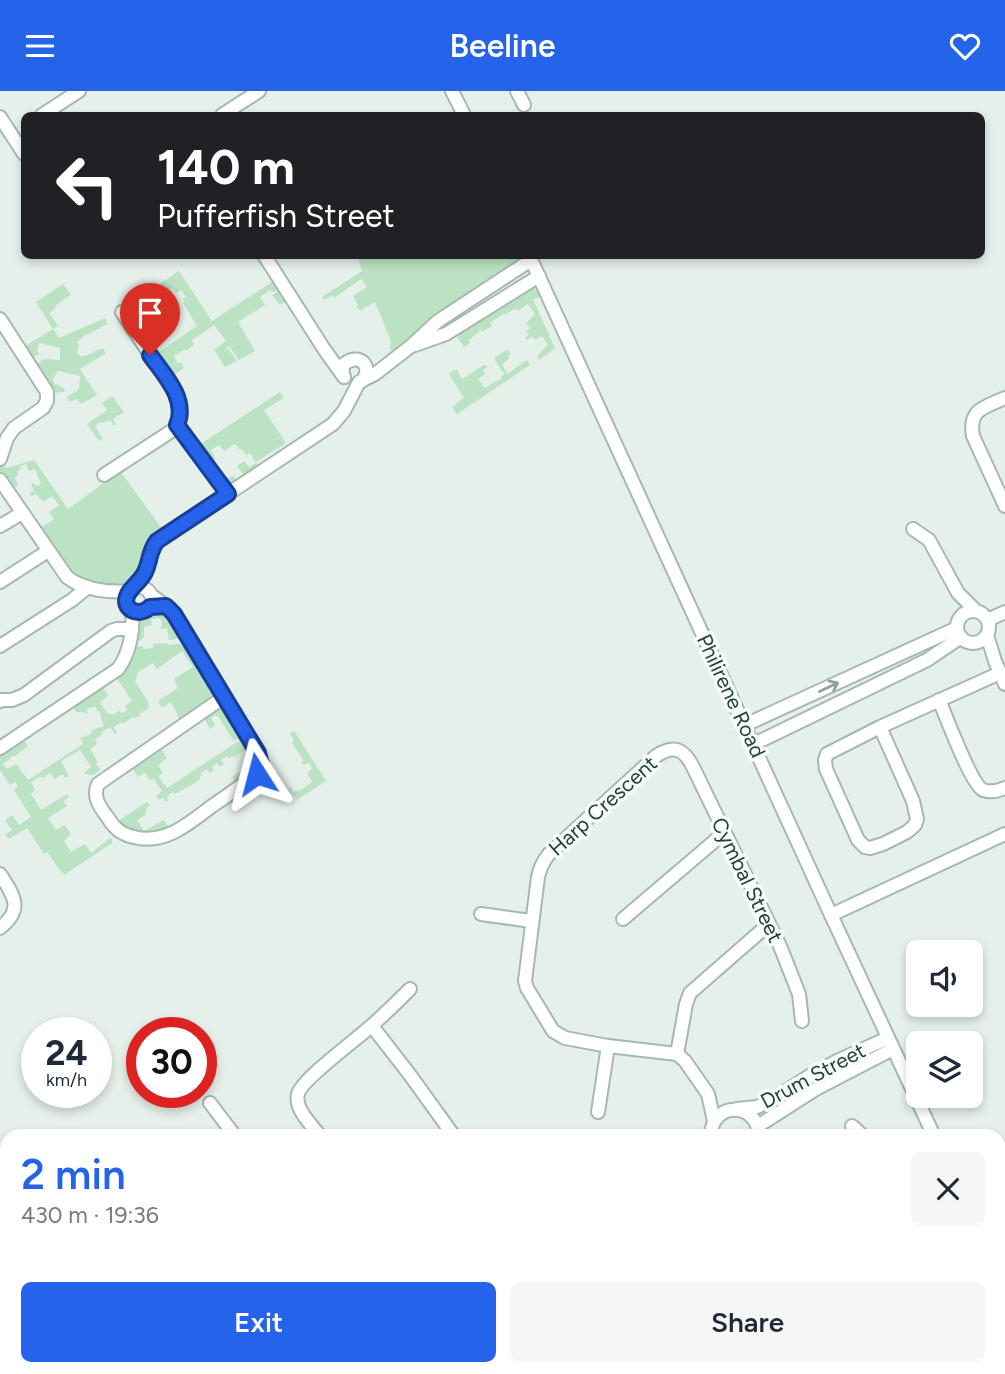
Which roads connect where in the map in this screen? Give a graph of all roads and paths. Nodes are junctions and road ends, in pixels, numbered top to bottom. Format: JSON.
{"nodes":[{"id":1,"x":79,"y":91,"type":"edge"},
{"id":2,"x":259,"y":91,"type":"edge"},
{"id":3,"x":452,"y":91,"type":"edge"},
{"id":4,"x":517,"y":91,"type":"edge"},
{"id":5,"x":524,"y":105,"type":"dead end"},
{"id":6,"x":47,"y":112,"type":"edge"},
{"id":7,"x":227,"y":112,"type":"edge"},
{"id":8,"x":462,"y":112,"type":"edge"},
{"id":9,"x":0,"y":117,"type":"edge"},
{"id":10,"x":21,"y":129,"type":"edge"},
{"id":11,"x":12,"y":135,"type":"junction"},
{"id":12,"x":21,"y":148,"type":"edge"},
{"id":13,"x":267,"y":259,"type":"edge"},
{"id":14,"x":529,"y":259,"type":"edge"},
{"id":15,"x":530,"y":259,"type":"edge"},
{"id":16,"x":539,"y":276,"type":"junction"},
{"id":17,"x":497,"y":282,"type":"junction"},
{"id":18,"x":506,"y":296,"type":"junction"},
{"id":19,"x":122,"y":312,"type":"dead end"},
{"id":20,"x":2,"y":326,"type":"edge"},
{"id":21,"x":322,"y":344,"type":"junction"},
{"id":22,"x":411,"y":346,"type":"junction"},
{"id":23,"x":357,"y":361,"type":"junction"},
{"id":24,"x":385,"y":364,"type":"junction"},
{"id":25,"x":353,"y":380,"type":"junction"},
{"id":26,"x":1005,"y":398,"type":"edge"},
{"id":27,"x":177,"y":425,"type":"junction"},
{"id":28,"x":0,"y":459,"type":"edge"},
{"id":29,"x":104,"y":475,"type":"dead end"},
{"id":30,"x":0,"y":480,"type":"edge"},
{"id":31,"x":228,"y":494,"type":"junction"},
{"id":32,"x":1005,"y":506,"type":"edge"},
{"id":33,"x":22,"y":513,"type":"junction"},
{"id":34,"x":0,"y":526,"type":"edge"},
{"id":35,"x":913,"y":529,"type":"dead end"},
{"id":36,"x":48,"y":551,"type":"junction"},
{"id":37,"x":0,"y":582,"type":"edge"},
{"id":38,"x":88,"y":587,"type":"junction"},
{"id":39,"x":958,"y":593,"type":"junction"},
{"id":40,"x":138,"y":605,"type":"junction"},
{"id":41,"x":976,"y":611,"type":"junction"},
{"id":42,"x":1005,"y":612,"type":"edge"},
{"id":43,"x":988,"y":620,"type":"junction"},
{"id":44,"x":960,"y":627,"type":"junction"},
{"id":45,"x":983,"y":638,"type":"junction"},
{"id":46,"x":0,"y":646,"type":"edge"},
{"id":47,"x":1000,"y":673,"type":"edge"},
{"id":48,"x":224,"y":697,"type":"junction"},
{"id":49,"x":806,"y":698,"type":"junction"},
{"id":50,"x":1,"y":699,"type":"edge"},
{"id":51,"x":939,"y":700,"type":"junction"},
{"id":52,"x":814,"y":714,"type":"junction"},
{"id":53,"x":745,"y":725,"type":"junction"},
{"id":54,"x":880,"y":727,"type":"junction"},
{"id":55,"x":754,"y":744,"type":"junction"},
{"id":56,"x":0,"y":747,"type":"edge"},
{"id":57,"x":674,"y":750,"type":"joint"},
{"id":58,"x":1005,"y":787,"type":"edge"},
{"id":59,"x":724,"y":833,"type":"junction"},
{"id":60,"x":1005,"y":834,"type":"edge"},
{"id":61,"x":0,"y":874,"type":"edge"},
{"id":62,"x":481,"y":914,"type":"dead end"},
{"id":63,"x":831,"y":915,"type":"junction"},
{"id":64,"x":623,"y":919,"type":"dead end"},
{"id":65,"x":531,"y":921,"type":"junction"},
{"id":66,"x":769,"y":924,"type":"junction"},
{"id":67,"x":0,"y":928,"type":"edge"},
{"id":68,"x":410,"y":989,"type":"dead end"},
{"id":69,"x":802,"y":1021,"type":"dead end"},
{"id":70,"x":372,"y":1026,"type":"junction"},
{"id":71,"x":891,"y":1044,"type":"junction"},
{"id":72,"x":608,"y":1046,"type":"junction"},
{"id":73,"x":677,"y":1054,"type":"junction"},
{"id":74,"x":817,"y":1072,"type":"junction"},
{"id":75,"x":823,"y":1085,"type":"junction"},
{"id":76,"x":708,"y":1094,"type":"junction"},
{"id":77,"x":215,"y":1108,"type":"edge"},
{"id":78,"x":733,"y":1110,"type":"junction"},
{"id":79,"x":598,"y":1112,"type":"dead end"},
{"id":80,"x":714,"y":1121,"type":"junction"},
{"id":81,"x":852,"y":1126,"type":"dead end"},
{"id":82,"x":230,"y":1129,"type":"edge"},
{"id":83,"x":315,"y":1129,"type":"edge"},
{"id":84,"x":449,"y":1129,"type":"edge"},
{"id":85,"x":712,"y":1129,"type":"edge"},
{"id":86,"x":758,"y":1129,"type":"edge"},
{"id":87,"x":761,"y":1129,"type":"edge"},
{"id":88,"x":855,"y":1129,"type":"edge"},
{"id":89,"x":931,"y":1129,"type":"edge"}],
"edges":[{"from":1,"to":6,"type":"street"},
{"from":2,"to":7,"type":"street"},
{"from":3,"to":8,"type":"street"},
{"from":4,"to":5,"type":"street"},
{"from":9,"to":11,"type":"street"},
{"from":10,"to":11,"type":"street"},
{"from":11,"to":12,"type":"street"},
{"from":13,"to":21,"type":"street"},
{"from":14,"to":17,"type":"street"},
{"from":15,"to":16,"type":"street","name":"Philirene Road"},
{"from":16,"to":18,"type":"street"},
{"from":16,"to":53,"type":"street","name":"Philirene Road"},
{"from":17,"to":18,"type":"street"},
{"from":17,"to":22,"type":"street"},
{"from":18,"to":22,"type":"street"},
{"from":19,"to":27,"type":"street"},
{"from":20,"to":28,"type":"street"},
{"from":21,"to":23,"type":"street"},
{"from":21,"to":25,"type":"street"},
{"from":22,"to":24,"type":"street"},
{"from":23,"to":24,"type":"street"},
{"from":23,"to":25,"type":"street"},
{"from":23,"to":25,"type":"street"},
{"from":24,"to":25,"type":"street"},
{"from":25,"to":31,"type":"street"},
{"from":26,"to":32,"type":"street"},
{"from":27,"to":29,"type":"street"},
{"from":27,"to":31,"type":"street"},
{"from":30,"to":33,"type":"street"},
{"from":31,"to":40,"type":"street"},
{"from":33,"to":34,"type":"street"},
{"from":33,"to":36,"type":"street"},
{"from":35,"to":39,"type":"street"},
{"from":36,"to":37,"type":"street"},
{"from":36,"to":38,"type":"street"},
{"from":38,"to":40,"type":"street"},
{"from":38,"to":46,"type":"street"},
{"from":39,"to":41,"type":"street"},
{"from":39,"to":44,"type":"street"},
{"from":40,"to":48,"type":"street"},
{"from":40,"to":50,"type":"street"},
{"from":40,"to":56,"type":"street"},
{"from":41,"to":43,"type":"street"},
{"from":41,"to":44,"type":"street"},
{"from":42,"to":43,"type":"street"},
{"from":43,"to":45,"type":"street"},
{"from":44,"to":45,"type":"street"},
{"from":49,"to":44,"type":"street","one_way":true},
{"from":44,"to":52,"type":"street"},
{"from":45,"to":47,"type":"street"},
{"from":47,"to":51,"type":"street"},
{"from":48,"to":48,"type":"street"},
{"from":49,"to":52,"type":"street"},
{"from":49,"to":53,"type":"street"},
{"from":51,"to":54,"type":"street"},
{"from":51,"to":58,"type":"street"},
{"from":52,"to":55,"type":"street"},
{"from":53,"to":55,"type":"street","name":"Philirene Road"},
{"from":54,"to":54,"type":"street"},
{"from":55,"to":63,"type":"street","name":"Philirene Road"},
{"from":57,"to":59,"type":"street","name":"Cymbal Street"},
{"from":57,"to":65,"type":"street","name":"Harp Crescent"},
{"from":59,"to":64,"type":"street"},
{"from":59,"to":66,"type":"street","name":"Cymbal Street"},
{"from":60,"to":63,"type":"street"},
{"from":61,"to":67,"type":"street"},
{"from":62,"to":65,"type":"street"},
{"from":63,"to":71,"type":"street","name":"Philirene Road"},
{"from":65,"to":72,"type":"street","name":"Harp Crescent"},
{"from":66,"to":69,"type":"street","name":"Cymbal Street"},
{"from":66,"to":73,"type":"street"},
{"from":68,"to":70,"type":"street"},
{"from":70,"to":83,"type":"street"},
{"from":70,"to":84,"type":"street"},
{"from":71,"to":74,"type":"street","name":"Drum Street"},
{"from":71,"to":75,"type":"street","name":"Drum Street"},
{"from":71,"to":89,"type":"street","name":"Philirene Road"},
{"from":72,"to":73,"type":"street","name":"Harp Crescent"},
{"from":72,"to":79,"type":"street"},
{"from":73,"to":76,"type":"street"},
{"from":74,"to":75,"type":"street"},
{"from":74,"to":78,"type":"street","name":"Drum Street"},
{"from":75,"to":87,"type":"street","name":"Drum Street"},
{"from":76,"to":78,"type":"street"},
{"from":76,"to":80,"type":"street"},
{"from":77,"to":82,"type":"street"},
{"from":78,"to":80,"type":"street"},
{"from":78,"to":86,"type":"street"},
{"from":80,"to":85,"type":"street"},
{"from":81,"to":88,"type":"street"}]}
